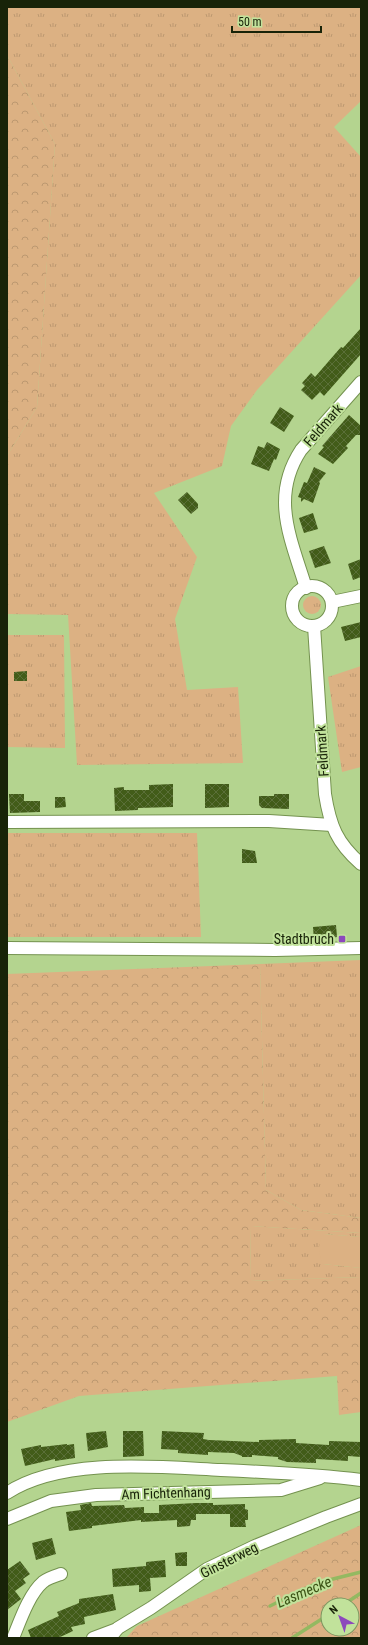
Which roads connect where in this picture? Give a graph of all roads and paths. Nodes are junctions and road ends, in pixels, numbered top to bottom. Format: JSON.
{"nodes":[{"id":1,"x":361,"y":382,"type":"edge"},
{"id":2,"x":306,"y":588,"type":"junction"},
{"id":3,"x":361,"y":596,"type":"edge"},
{"id":4,"x":332,"y":602,"type":"junction"},
{"id":5,"x":314,"y":626,"type":"junction"},
{"id":6,"x":7,"y":822,"type":"edge"},
{"id":7,"x":332,"y":825,"type":"junction"},
{"id":8,"x":361,"y":864,"type":"edge"},
{"id":9,"x":7,"y":948,"type":"edge"},
{"id":10,"x":361,"y":948,"type":"edge"},
{"id":11,"x":327,"y":1476,"type":"junction"},
{"id":12,"x":361,"y":1480,"type":"edge"},
{"id":13,"x":7,"y":1494,"type":"edge"},
{"id":14,"x":361,"y":1504,"type":"edge"},
{"id":15,"x":7,"y":1519,"type":"edge"},
{"id":16,"x":61,"y":1574,"type":"dead end"},
{"id":17,"x":118,"y":1628,"type":"junction"},
{"id":18,"x":13,"y":1638,"type":"edge"},
{"id":19,"x":92,"y":1638,"type":"edge"},
{"id":20,"x":110,"y":1638,"type":"edge"}],
"edges":[{"from":1,"to":2,"type":"street","name":"Feldmark"},
{"from":2,"to":4,"type":"street"},
{"from":2,"to":5,"type":"street"},
{"from":3,"to":4,"type":"street"},
{"from":4,"to":5,"type":"street"},
{"from":5,"to":7,"type":"street","name":"Feldmark"},
{"from":6,"to":7,"type":"street"},
{"from":7,"to":8,"type":"street","name":"Feldmark"},
{"from":9,"to":10,"type":"street"},
{"from":11,"to":12,"type":"street","name":"Am Fichtenhang"},
{"from":11,"to":13,"type":"street","name":"Am Fichtenhang"},
{"from":11,"to":15,"type":"street","name":"Am Fichtenhang"},
{"from":14,"to":17,"type":"street","name":"Ginsterweg"},
{"from":16,"to":18,"type":"street"},
{"from":17,"to":19,"type":"street"},
{"from":17,"to":20,"type":"street","name":"Ginsterweg"}]}
